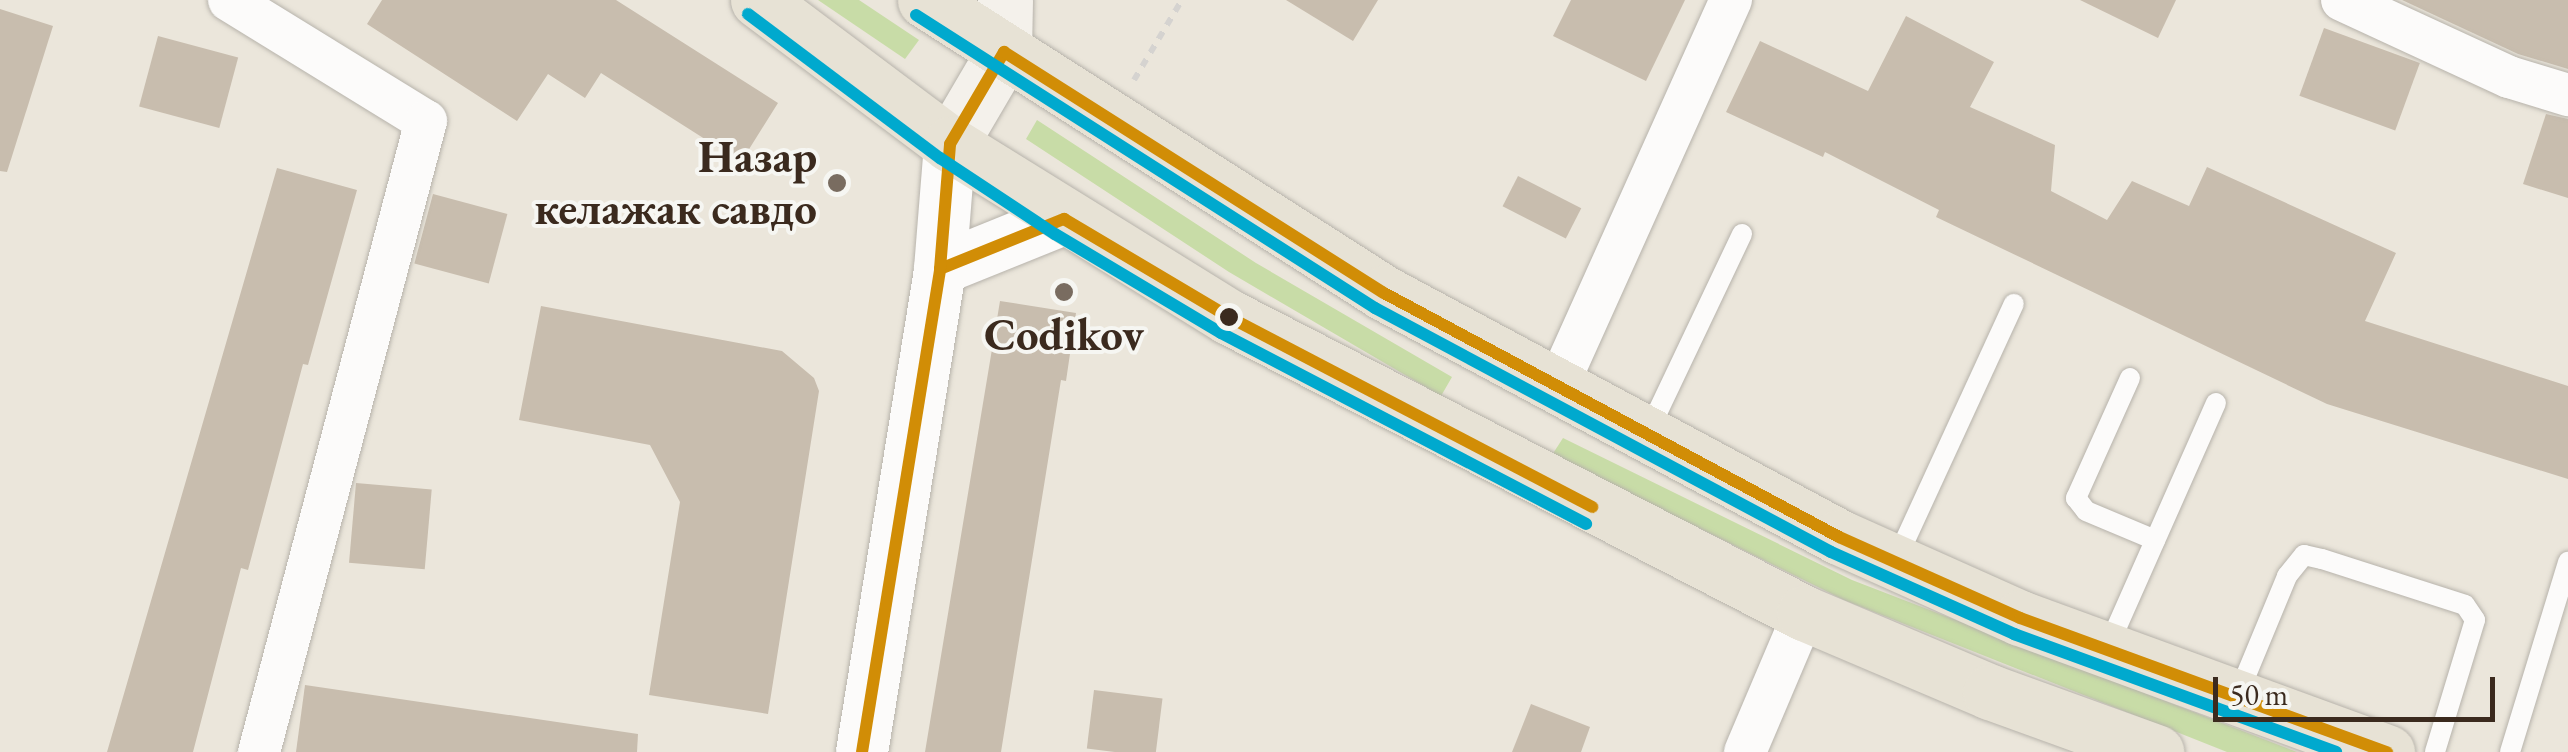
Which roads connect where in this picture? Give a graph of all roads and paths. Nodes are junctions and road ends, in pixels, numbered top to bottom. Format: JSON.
{"nodes":[{"id":1,"x":229,"y":0,"type":"edge"},
{"id":2,"x":758,"y":0,"type":"edge"},
{"id":3,"x":925,"y":0,"type":"edge"},
{"id":4,"x":1731,"y":0,"type":"edge"},
{"id":5,"x":2342,"y":0,"type":"edge"},
{"id":6,"x":1180,"y":3,"type":"dead end"},
{"id":7,"x":1005,"y":26,"type":"edge"},
{"id":8,"x":1130,"y":85,"type":"dead end"},
{"id":9,"x":2568,"y":95,"type":"edge"},
{"id":10,"x":950,"y":144,"type":"junction"},
{"id":11,"x":1064,"y":219,"type":"junction"},
{"id":12,"x":1742,"y":234,"type":"dead end"},
{"id":13,"x":940,"y":270,"type":"junction"},
{"id":14,"x":2014,"y":304,"type":"dead end"},
{"id":15,"x":2130,"y":378,"type":"dead end"},
{"id":16,"x":1540,"y":380,"type":"junction"},
{"id":17,"x":2216,"y":402,"type":"dead end"},
{"id":18,"x":1646,"y":437,"type":"junction"},
{"id":19,"x":1482,"y":449,"type":"junction"},
{"id":20,"x":2154,"y":540,"type":"junction"},
{"id":21,"x":1895,"y":562,"type":"junction"},
{"id":22,"x":2568,"y":562,"type":"edge"},
{"id":23,"x":1804,"y":613,"type":"junction"},
{"id":24,"x":2106,"y":651,"type":"junction"},
{"id":25,"x":2236,"y":700,"type":"junction"},
{"id":26,"x":258,"y":752,"type":"edge"},
{"id":27,"x":862,"y":752,"type":"edge"},
{"id":28,"x":1745,"y":752,"type":"edge"},
{"id":29,"x":2156,"y":752,"type":"edge"},
{"id":30,"x":2387,"y":752,"type":"edge"},
{"id":31,"x":2435,"y":752,"type":"edge"},
{"id":32,"x":2510,"y":752,"type":"edge"}],
"edges":[{"from":1,"to":26,"type":"street"},
{"from":2,"to":10,"type":"highway"},
{"from":3,"to":7,"type":"highway"},
{"from":4,"to":16,"type":"street"},
{"from":5,"to":9,"type":"street"},
{"from":6,"to":8,"type":"path"},
{"from":7,"to":10,"type":"main road"},
{"from":7,"to":16,"type":"highway"},
{"from":10,"to":11,"type":"highway"},
{"from":10,"to":13,"type":"street"},
{"from":11,"to":13,"type":"street"},
{"from":11,"to":19,"type":"highway"},
{"from":12,"to":18,"type":"lane"},
{"from":13,"to":27,"type":"street"},
{"from":14,"to":21,"type":"lane"},
{"from":15,"to":20,"type":"lane"},
{"from":16,"to":18,"type":"highway"},
{"from":16,"to":19,"type":"highway"},
{"from":17,"to":20,"type":"lane"},
{"from":18,"to":21,"type":"highway"},
{"from":19,"to":23,"type":"highway"},
{"from":20,"to":24,"type":"lane"},
{"from":21,"to":24,"type":"highway"},
{"from":22,"to":32,"type":"lane"},
{"from":23,"to":28,"type":"street"},
{"from":23,"to":29,"type":"highway"},
{"from":24,"to":25,"type":"highway"},
{"from":25,"to":30,"type":"highway"},
{"from":25,"to":31,"type":"lane"}]}
